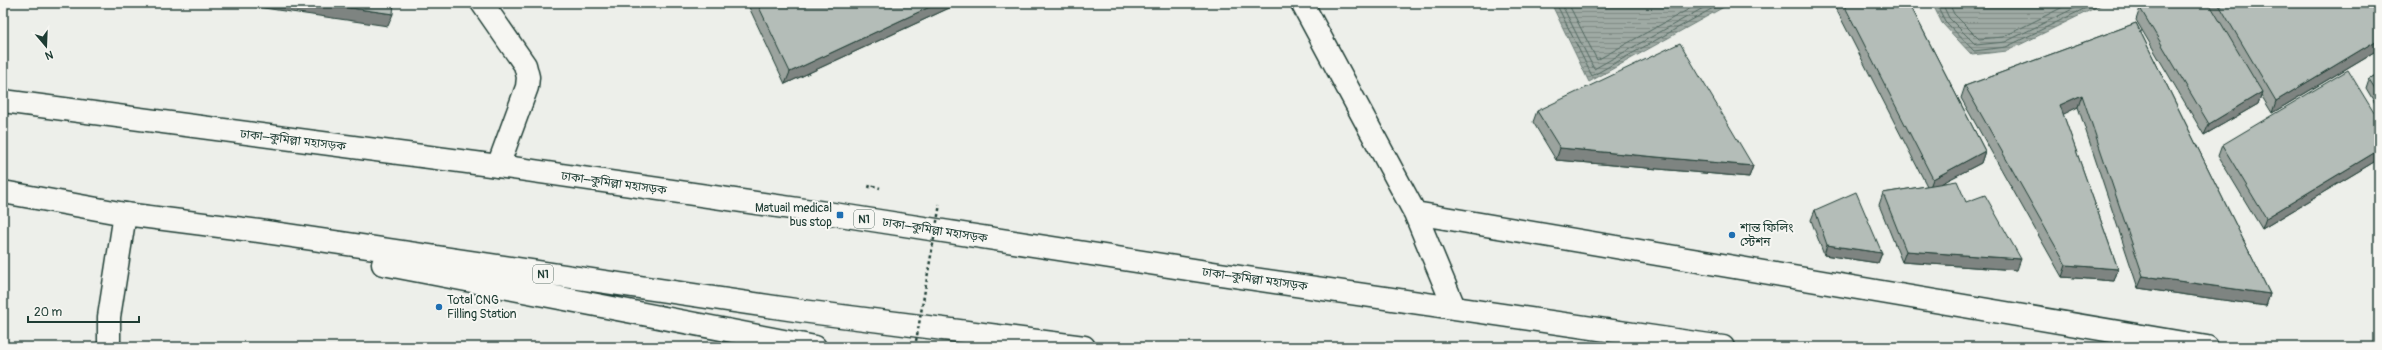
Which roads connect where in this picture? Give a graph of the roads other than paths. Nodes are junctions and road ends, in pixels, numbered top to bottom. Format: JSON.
{"nodes":[{"id":1,"x":482,"y":3,"type":"edge"},
{"id":2,"x":1302,"y":3,"type":"edge"},
{"id":3,"x":3,"y":101,"type":"edge"},
{"id":4,"x":498,"y":166,"type":"junction"},
{"id":5,"x":3,"y":192,"type":"edge"},
{"id":6,"x":1415,"y":213,"type":"junction"},
{"id":7,"x":125,"y":214,"type":"junction"},
{"id":8,"x":1454,"y":307,"type":"junction"},
{"id":9,"x":806,"y":346,"type":"edge"},
{"id":10,"x":109,"y":347,"type":"edge"},
{"id":11,"x":1084,"y":347,"type":"edge"},
{"id":12,"x":1723,"y":347,"type":"edge"},
{"id":13,"x":2207,"y":347,"type":"edge"}],
"edges":[{"from":1,"to":4,"type":"main road"},
{"from":2,"to":6,"type":"main road"},
{"from":3,"to":4,"type":"main road","name":"ঢাকা–কুমিল্লা মহাসড়ক","number":"N1"},
{"from":4,"to":8,"type":"main road","name":"ঢাকা–কুমিল্লা মহাসড়ক","number":"N1"},
{"from":5,"to":7,"type":"main road","number":"N1"},
{"from":6,"to":8,"type":"main road"},
{"from":6,"to":13,"type":"main road"},
{"from":7,"to":9,"type":"main road"},
{"from":7,"to":10,"type":"main road"},
{"from":7,"to":11,"type":"main road","number":"N1"},
{"from":8,"to":12,"type":"main road","name":"ঢাকা–কুমিল্লা মহাসড়ক","number":"N1"}]}
